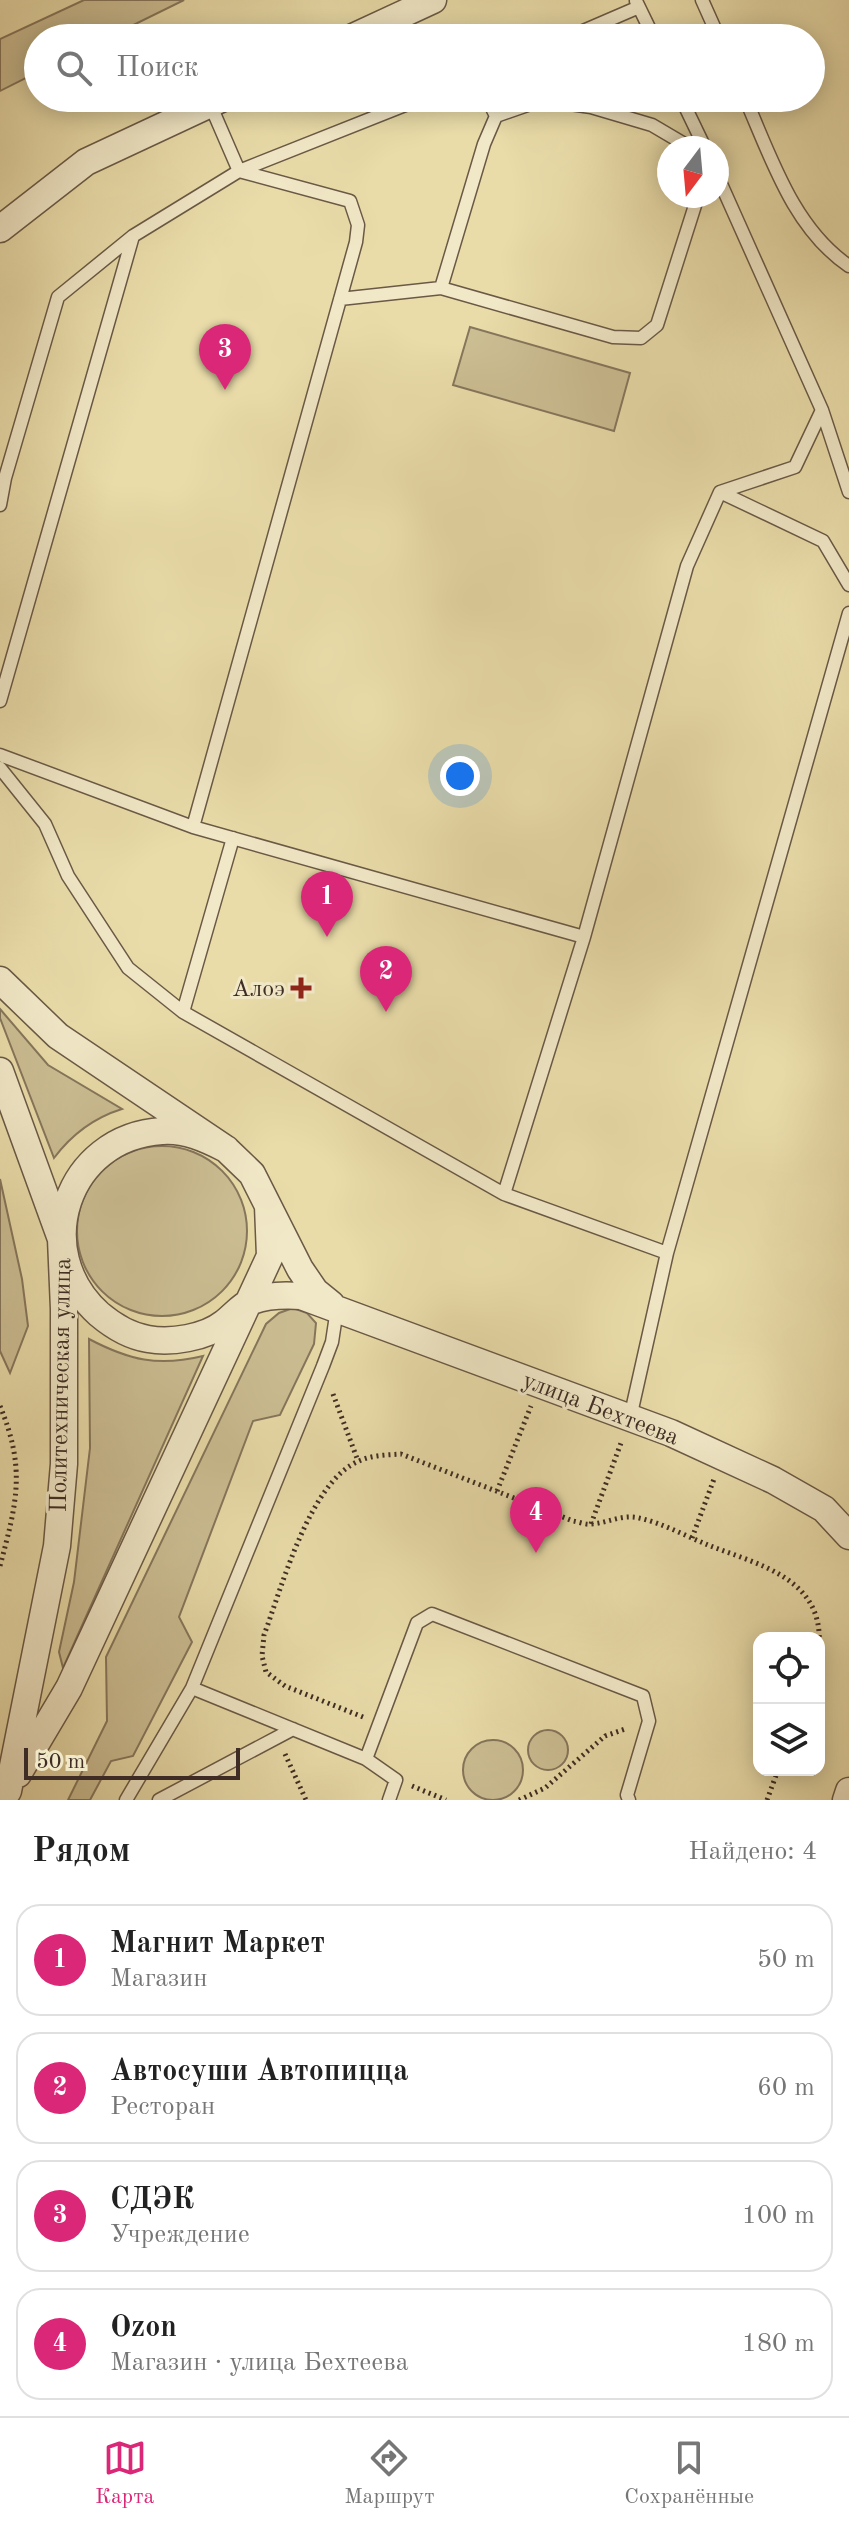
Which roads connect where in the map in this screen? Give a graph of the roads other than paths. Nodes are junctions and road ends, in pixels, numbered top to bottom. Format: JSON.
{"nodes":[{"id":1,"x":433,"y":0,"type":"edge"},
{"id":2,"x":702,"y":0,"type":"edge"},
{"id":3,"x":638,"y":4,"type":"edge"},
{"id":4,"x":381,"y":24,"type":"edge"},
{"id":5,"x":596,"y":24,"type":"edge"},
{"id":6,"x":647,"y":24,"type":"edge"},
{"id":7,"x":713,"y":24,"type":"edge"},
{"id":8,"x":193,"y":112,"type":"edge"},
{"id":9,"x":220,"y":112,"type":"edge"},
{"id":10,"x":388,"y":112,"type":"edge"},
{"id":11,"x":494,"y":112,"type":"edge"},
{"id":12,"x":508,"y":112,"type":"edge"},
{"id":13,"x":608,"y":112,"type":"edge"},
{"id":14,"x":688,"y":112,"type":"edge"},
{"id":15,"x":751,"y":112,"type":"edge"},
{"id":16,"x":496,"y":116,"type":"junction"},
{"id":17,"x":671,"y":136,"type":"edge"},
{"id":18,"x":699,"y":136,"type":"edge"},
{"id":19,"x":239,"y":171,"type":"junction"},
{"id":20,"x":729,"y":202,"type":"edge"},
{"id":21,"x":694,"y":208,"type":"edge"},
{"id":22,"x":0,"y":229,"type":"edge"},
{"id":23,"x":133,"y":236,"type":"junction"},
{"id":24,"x":849,"y":266,"type":"edge"},
{"id":25,"x":441,"y":288,"type":"junction"},
{"id":26,"x":340,"y":299,"type":"junction"},
{"id":27,"x":822,"y":410,"type":"junction"},
{"id":28,"x":720,"y":492,"type":"junction"},
{"id":29,"x":849,"y":492,"type":"edge"},
{"id":30,"x":0,"y":505,"type":"edge"},
{"id":31,"x":849,"y":585,"type":"edge"},
{"id":32,"x":849,"y":613,"type":"edge"},
{"id":33,"x":0,"y":701,"type":"edge"},
{"id":34,"x":0,"y":755,"type":"edge"},
{"id":35,"x":0,"y":768,"type":"edge"},
{"id":36,"x":193,"y":827,"type":"junction"},
{"id":37,"x":233,"y":838,"type":"junction"},
{"id":38,"x":584,"y":937,"type":"junction"},
{"id":39,"x":0,"y":980,"type":"edge"},
{"id":40,"x":183,"y":1012,"type":"junction"},
{"id":41,"x":0,"y":1071,"type":"edge"},
{"id":42,"x":226,"y":1149,"type":"junction"},
{"id":43,"x":504,"y":1194,"type":"junction"},
{"id":44,"x":268,"y":1206,"type":"junction"},
{"id":45,"x":61,"y":1239,"type":"junction"},
{"id":46,"x":667,"y":1253,"type":"junction"},
{"id":47,"x":249,"y":1301,"type":"junction"},
{"id":48,"x":337,"y":1309,"type":"junction"},
{"id":49,"x":630,"y":1418,"type":"junction"},
{"id":50,"x":849,"y":1536,"type":"edge"},
{"id":51,"x":192,"y":1688,"type":"junction"},
{"id":52,"x":293,"y":1729,"type":"junction"},
{"id":53,"x":366,"y":1759,"type":"junction"},
{"id":54,"x":849,"y":1791,"type":"edge"},
{"id":55,"x":5,"y":1796,"type":"edge"},
{"id":56,"x":126,"y":1800,"type":"edge"},
{"id":57,"x":159,"y":1800,"type":"edge"},
{"id":58,"x":389,"y":1800,"type":"edge"},
{"id":59,"x":629,"y":1800,"type":"edge"},
{"id":60,"x":846,"y":1800,"type":"edge"}],
"edges":[{"from":1,"to":4,"type":"street"},
{"from":2,"to":7,"type":"lane"},
{"from":3,"to":5,"type":"lane"},
{"from":3,"to":6,"type":"lane"},
{"from":8,"to":22,"type":"street"},
{"from":9,"to":19,"type":"lane"},
{"from":10,"to":19,"type":"lane"},
{"from":11,"to":16,"type":"lane"},
{"from":12,"to":16,"type":"lane"},
{"from":13,"to":17,"type":"lane"},
{"from":14,"to":18,"type":"lane"},
{"from":15,"to":24,"type":"lane"},
{"from":16,"to":25,"type":"lane"},
{"from":19,"to":23,"type":"lane"},
{"from":19,"to":26,"type":"lane"},
{"from":20,"to":27,"type":"lane"},
{"from":21,"to":25,"type":"lane"},
{"from":23,"to":30,"type":"lane"},
{"from":23,"to":33,"type":"lane"},
{"from":25,"to":26,"type":"lane"},
{"from":26,"to":36,"type":"lane"},
{"from":27,"to":28,"type":"lane"},
{"from":27,"to":29,"type":"lane"},
{"from":28,"to":31,"type":"lane"},
{"from":28,"to":38,"type":"lane"},
{"from":32,"to":46,"type":"lane"},
{"from":34,"to":36,"type":"lane"},
{"from":35,"to":40,"type":"lane"},
{"from":36,"to":37,"type":"lane"},
{"from":37,"to":38,"type":"lane"},
{"from":37,"to":40,"type":"lane"},
{"from":38,"to":43,"type":"lane"},
{"from":39,"to":42,"type":"street"},
{"from":40,"to":43,"type":"lane"},
{"from":41,"to":45,"type":"street","name":"Политехническая улица"},
{"from":42,"to":44,"type":"street"},
{"from":42,"to":45,"type":"street"},
{"from":43,"to":46,"type":"lane"},
{"from":44,"to":47,"type":"street"},
{"from":44,"to":48,"type":"street"},
{"from":45,"to":47,"type":"street"},
{"from":45,"to":55,"type":"street","name":"Политехническая улица"},
{"from":46,"to":49,"type":"lane"},
{"from":47,"to":48,"type":"street","name":"улица Бехтеева"},
{"from":47,"to":55,"type":"street"},
{"from":48,"to":49,"type":"street","name":"улица Бехтеева"},
{"from":48,"to":51,"type":"lane"},
{"from":49,"to":50,"type":"street","name":"улица Бехтеева"},
{"from":51,"to":52,"type":"lane"},
{"from":51,"to":56,"type":"lane"},
{"from":52,"to":53,"type":"lane"},
{"from":52,"to":57,"type":"lane"},
{"from":53,"to":58,"type":"lane"},
{"from":53,"to":59,"type":"lane"},
{"from":54,"to":60,"type":"street"}]}
